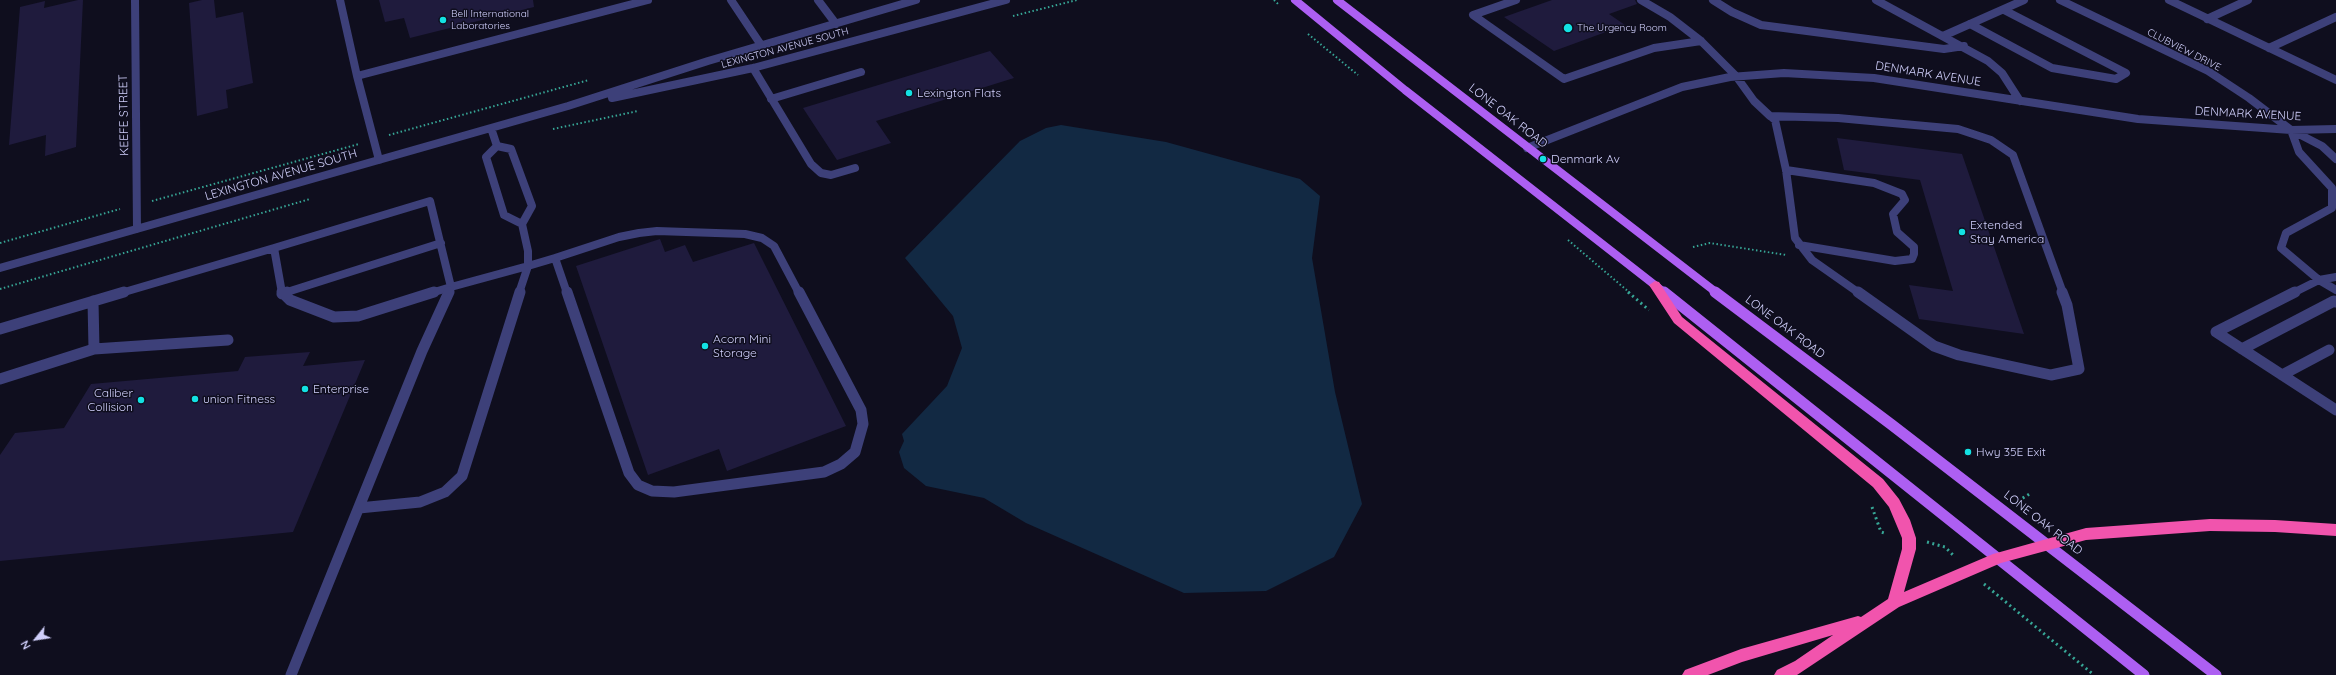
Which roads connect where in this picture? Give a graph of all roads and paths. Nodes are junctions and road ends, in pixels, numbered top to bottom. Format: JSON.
{"nodes":[{"id":1,"x":135,"y":0,"type":"edge"},
{"id":2,"x":340,"y":0,"type":"edge"},
{"id":3,"x":648,"y":0,"type":"edge"},
{"id":4,"x":731,"y":0,"type":"edge"},
{"id":5,"x":818,"y":0,"type":"edge"},
{"id":6,"x":916,"y":0,"type":"edge"},
{"id":7,"x":1006,"y":0,"type":"edge"},
{"id":8,"x":1077,"y":0,"type":"edge"},
{"id":9,"x":1294,"y":0,"type":"edge"},
{"id":10,"x":1337,"y":0,"type":"edge"},
{"id":11,"x":1516,"y":0,"type":"edge"},
{"id":12,"x":1641,"y":0,"type":"edge"},
{"id":13,"x":1713,"y":0,"type":"edge"},
{"id":14,"x":1876,"y":0,"type":"edge"},
{"id":15,"x":2024,"y":0,"type":"edge"},
{"id":16,"x":2060,"y":0,"type":"edge"},
{"id":17,"x":2170,"y":0,"type":"edge"},
{"id":18,"x":2248,"y":0,"type":"edge"},
{"id":19,"x":904,"y":1,"type":"edge"},
{"id":20,"x":2004,"y":10,"type":"junction"},
{"id":21,"x":1010,"y":17,"type":"dead end"},
{"id":22,"x":2336,"y":17,"type":"edge"},
{"id":23,"x":2207,"y":19,"type":"junction"},
{"id":24,"x":836,"y":24,"type":"junction"},
{"id":25,"x":1970,"y":24,"type":"junction"},
{"id":26,"x":1943,"y":36,"type":"junction"},
{"id":27,"x":1700,"y":41,"type":"junction"},
{"id":28,"x":761,"y":45,"type":"junction"},
{"id":29,"x":1964,"y":46,"type":"junction"},
{"id":30,"x":2270,"y":48,"type":"junction"},
{"id":31,"x":753,"y":68,"type":"junction"},
{"id":32,"x":861,"y":72,"type":"dead end"},
{"id":33,"x":357,"y":76,"type":"junction"},
{"id":34,"x":1736,"y":76,"type":"junction"},
{"id":35,"x":596,"y":78,"type":"dead end"},
{"id":36,"x":2336,"y":80,"type":"edge"},
{"id":37,"x":771,"y":98,"type":"junction"},
{"id":38,"x":2020,"y":101,"type":"junction"},
{"id":39,"x":568,"y":106,"type":"junction"},
{"id":40,"x":642,"y":110,"type":"dead end"},
{"id":41,"x":1770,"y":116,"type":"junction"},
{"id":42,"x":491,"y":128,"type":"junction"},
{"id":43,"x":2336,"y":129,"type":"edge"},
{"id":44,"x":550,"y":130,"type":"dead end"},
{"id":45,"x":2291,"y":130,"type":"junction"},
{"id":46,"x":374,"y":140,"type":"junction"},
{"id":47,"x":497,"y":146,"type":"junction"},
{"id":48,"x":1527,"y":148,"type":"junction"},
{"id":49,"x":2336,"y":159,"type":"edge"},
{"id":50,"x":379,"y":160,"type":"junction"},
{"id":51,"x":855,"y":168,"type":"dead end"},
{"id":52,"x":1786,"y":170,"type":"junction"},
{"id":53,"x":313,"y":198,"type":"dead end"},
{"id":54,"x":137,"y":205,"type":"junction"},
{"id":55,"x":522,"y":224,"type":"junction"},
{"id":56,"x":137,"y":229,"type":"junction"},
{"id":57,"x":441,"y":243,"type":"junction"},
{"id":58,"x":0,"y":244,"type":"edge"},
{"id":59,"x":1799,"y":245,"type":"junction"},
{"id":60,"x":1693,"y":247,"type":"dead end"},
{"id":61,"x":274,"y":248,"type":"junction"},
{"id":62,"x":554,"y":258,"type":"junction"},
{"id":63,"x":1812,"y":260,"type":"junction"},
{"id":64,"x":528,"y":266,"type":"junction"},
{"id":65,"x":0,"y":268,"type":"edge"},
{"id":66,"x":2336,"y":277,"type":"edge"},
{"id":67,"x":2319,"y":280,"type":"junction"},
{"id":68,"x":1655,"y":285,"type":"junction"},
{"id":69,"x":451,"y":287,"type":"junction"},
{"id":70,"x":0,"y":289,"type":"edge"},
{"id":71,"x":2336,"y":290,"type":"edge"},
{"id":72,"x":282,"y":294,"type":"junction"},
{"id":73,"x":94,"y":302,"type":"junction"},
{"id":74,"x":2336,"y":302,"type":"edge"},
{"id":75,"x":0,"y":329,"type":"edge"},
{"id":76,"x":228,"y":340,"type":"dead end"},
{"id":77,"x":94,"y":349,"type":"junction"},
{"id":78,"x":2242,"y":349,"type":"junction"},
{"id":79,"x":2330,"y":350,"type":"dead end"},
{"id":80,"x":2282,"y":375,"type":"junction"},
{"id":81,"x":0,"y":379,"type":"edge"},
{"id":82,"x":2336,"y":410,"type":"edge"},
{"id":83,"x":359,"y":508,"type":"junction"},
{"id":84,"x":2336,"y":530,"type":"edge"},
{"id":85,"x":2048,"y":544,"type":"junction"},
{"id":86,"x":1998,"y":558,"type":"junction"},
{"id":87,"x":1894,"y":603,"type":"junction"},
{"id":88,"x":1873,"y":617,"type":"junction"},
{"id":89,"x":291,"y":675,"type":"edge"},
{"id":90,"x":1690,"y":675,"type":"edge"},
{"id":91,"x":1782,"y":675,"type":"edge"},
{"id":92,"x":2144,"y":675,"type":"edge"},
{"id":93,"x":2216,"y":675,"type":"edge"}],
"edges":[{"from":1,"to":54,"type":"street","name":"KEEFE STREET"},
{"from":2,"to":33,"type":"street"},
{"from":3,"to":33,"type":"street"},
{"from":4,"to":28,"type":"street"},
{"from":5,"to":24,"type":"street"},
{"from":6,"to":19,"type":"street","name":"LEXINGTON AVENUE SOUTH"},
{"from":7,"to":31,"type":"street","name":"LEXINGTON AVENUE SOUTH"},
{"from":8,"to":21,"type":"path"},
{"from":9,"to":68,"type":"main road"},
{"from":10,"to":48,"type":"main road","name":"LONE OAK ROAD"},
{"from":11,"to":27,"type":"street"},
{"from":12,"to":27,"type":"street"},
{"from":13,"to":29,"type":"street"},
{"from":14,"to":26,"type":"street"},
{"from":15,"to":20,"type":"street"},
{"from":16,"to":45,"type":"street","name":"CLUBVIEW DRIVE"},
{"from":17,"to":23,"type":"street"},
{"from":18,"to":23,"type":"street"},
{"from":19,"to":24,"type":"street","name":"LEXINGTON AVENUE SOUTH"},
{"from":20,"to":25,"type":"street"},
{"from":20,"to":25,"type":"street"},
{"from":22,"to":30,"type":"street"},
{"from":23,"to":30,"type":"street"},
{"from":24,"to":28,"type":"street","name":"LEXINGTON AVENUE SOUTH"},
{"from":25,"to":26,"type":"street"},
{"from":26,"to":29,"type":"street"},
{"from":27,"to":34,"type":"street"},
{"from":28,"to":39,"type":"street","name":"LEXINGTON AVENUE SOUTH"},
{"from":29,"to":38,"type":"street"},
{"from":30,"to":36,"type":"street"},
{"from":31,"to":37,"type":"street"},
{"from":31,"to":39,"type":"street","name":"LEXINGTON AVENUE SOUTH"},
{"from":32,"to":37,"type":"street"},
{"from":33,"to":46,"type":"street"},
{"from":34,"to":38,"type":"street","name":"DENMARK AVENUE"},
{"from":34,"to":41,"type":"street"},
{"from":34,"to":48,"type":"street","name":"DENMARK AVENUE"},
{"from":35,"to":46,"type":"path"},
{"from":37,"to":51,"type":"street"},
{"from":38,"to":45,"type":"street","name":"DENMARK AVENUE"},
{"from":39,"to":42,"type":"street","name":"LEXINGTON AVENUE SOUTH"},
{"from":40,"to":44,"type":"path"},
{"from":41,"to":52,"type":"street"},
{"from":41,"to":63,"type":"street"},
{"from":42,"to":47,"type":"street"},
{"from":42,"to":50,"type":"street","name":"LEXINGTON AVENUE SOUTH"},
{"from":43,"to":45,"type":"street","name":"DENMARK AVENUE"},
{"from":45,"to":49,"type":"street"},
{"from":45,"to":67,"type":"street"},
{"from":46,"to":50,"type":"street"},
{"from":46,"to":54,"type":"path"},
{"from":47,"to":55,"type":"street"},
{"from":47,"to":55,"type":"street"},
{"from":48,"to":85,"type":"main road","name":"LONE OAK ROAD"},
{"from":50,"to":56,"type":"street","name":"LEXINGTON AVENUE SOUTH"},
{"from":52,"to":59,"type":"street"},
{"from":52,"to":59,"type":"street"},
{"from":53,"to":70,"type":"path"},
{"from":54,"to":56,"type":"street","name":"KEEFE STREET"},
{"from":54,"to":58,"type":"path"},
{"from":55,"to":64,"type":"street"},
{"from":56,"to":65,"type":"street","name":"LEXINGTON AVENUE SOUTH"},
{"from":57,"to":61,"type":"street"},
{"from":57,"to":69,"type":"street"},
{"from":57,"to":72,"type":"street"},
{"from":59,"to":63,"type":"street"},
{"from":60,"to":63,"type":"path"},
{"from":61,"to":72,"type":"street"},
{"from":61,"to":73,"type":"street"},
{"from":62,"to":62,"type":"street"},
{"from":62,"to":64,"type":"street"},
{"from":64,"to":69,"type":"street"},
{"from":64,"to":83,"type":"street"},
{"from":66,"to":67,"type":"street"},
{"from":67,"to":71,"type":"street"},
{"from":67,"to":78,"type":"street"},
{"from":68,"to":86,"type":"main road"},
{"from":68,"to":87,"type":"highway"},
{"from":69,"to":72,"type":"street"},
{"from":69,"to":83,"type":"street"},
{"from":73,"to":75,"type":"street"},
{"from":73,"to":77,"type":"street"},
{"from":74,"to":78,"type":"street"},
{"from":76,"to":77,"type":"street"},
{"from":77,"to":81,"type":"street"},
{"from":78,"to":80,"type":"street"},
{"from":79,"to":80,"type":"street"},
{"from":80,"to":82,"type":"street"},
{"from":83,"to":89,"type":"street"},
{"from":84,"to":85,"type":"highway"},
{"from":85,"to":86,"type":"highway"},
{"from":85,"to":93,"type":"main road","name":"LONE OAK ROAD"},
{"from":86,"to":87,"type":"highway"},
{"from":86,"to":92,"type":"main road"},
{"from":87,"to":88,"type":"highway"},
{"from":88,"to":90,"type":"highway"},
{"from":88,"to":91,"type":"highway"}]}
